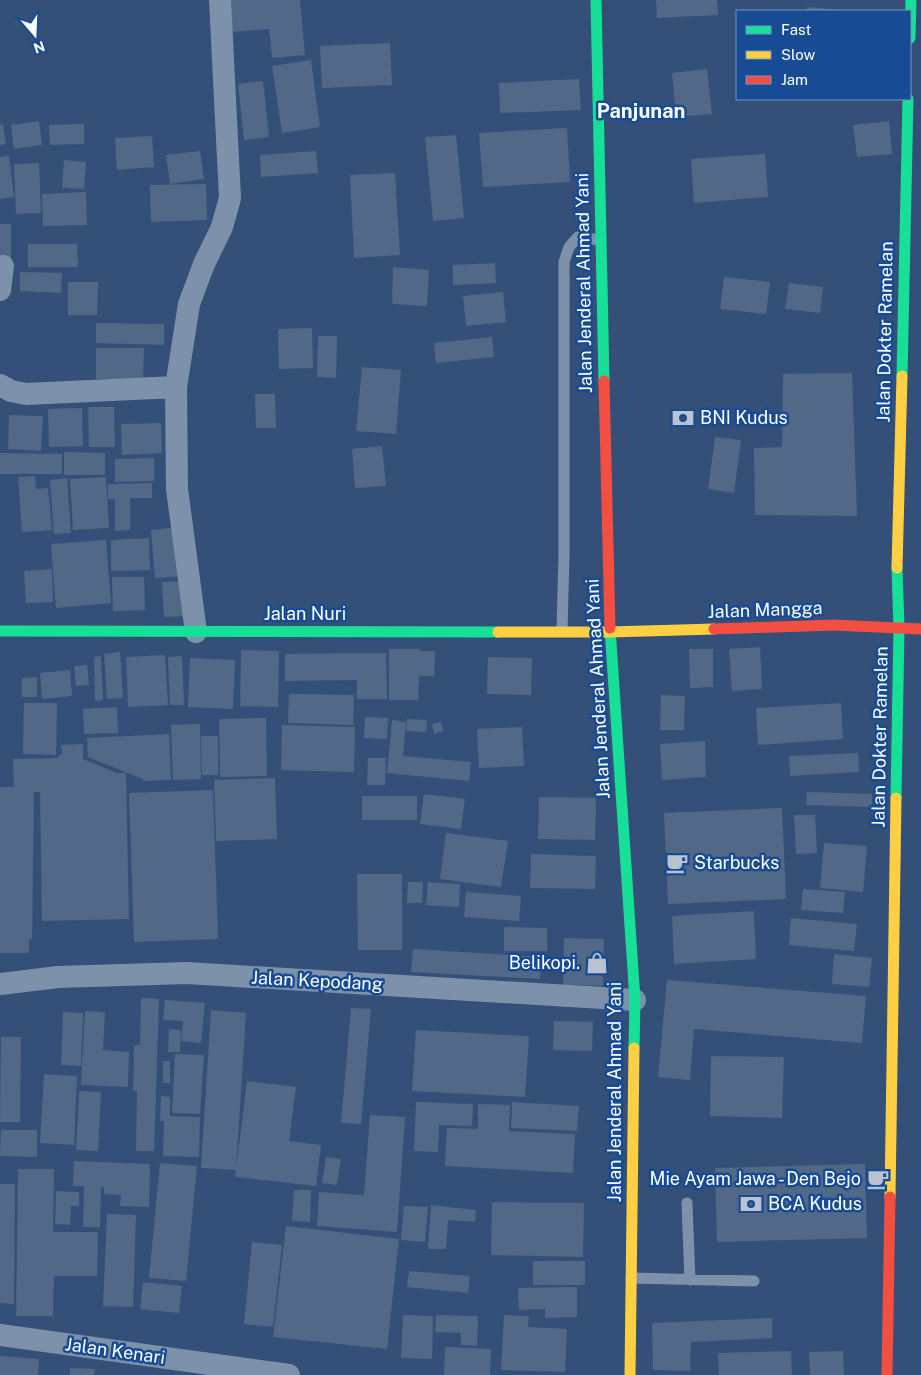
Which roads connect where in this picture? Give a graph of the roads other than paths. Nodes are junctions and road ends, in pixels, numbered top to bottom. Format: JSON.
{"nodes":[{"id":1,"x":220,"y":0,"type":"edge"},
{"id":2,"x":596,"y":0,"type":"edge"},
{"id":3,"x":908,"y":100,"type":"edge"},
{"id":4,"x":600,"y":240,"type":"junction"},
{"id":5,"x":3,"y":266,"type":"dead end"},
{"id":6,"x":0,"y":290,"type":"edge"},
{"id":7,"x":0,"y":385,"type":"edge"},
{"id":8,"x":176,"y":387,"type":"junction"},
{"id":9,"x":899,"y":628,"type":"junction"},
{"id":10,"x":921,"y":629,"type":"edge"},
{"id":11,"x":0,"y":631,"type":"edge"},
{"id":12,"x":562,"y":631,"type":"junction"},
{"id":13,"x":196,"y":632,"type":"junction"},
{"id":14,"x":610,"y":632,"type":"junction"},
{"id":15,"x":0,"y":984,"type":"edge"},
{"id":16,"x":635,"y":1000,"type":"junction"},
{"id":17,"x":687,"y":1203,"type":"dead end"},
{"id":18,"x":631,"y":1278,"type":"junction"},
{"id":19,"x":690,"y":1280,"type":"junction"},
{"id":20,"x":754,"y":1281,"type":"dead end"},
{"id":21,"x":0,"y":1335,"type":"edge"},
{"id":22,"x":289,"y":1375,"type":"edge"},
{"id":23,"x":630,"y":1375,"type":"edge"},
{"id":24,"x":887,"y":1375,"type":"edge"}],
"edges":[{"from":1,"to":8,"type":"street"},
{"from":2,"to":4,"type":"main road","name":"Jalan Jenderal Ahmad Yani"},
{"from":3,"to":9,"type":"main road","name":"Jalan Dokter Ramelan"},
{"from":4,"to":12,"type":"lane"},
{"from":4,"to":14,"type":"main road","name":"Jalan Jenderal Ahmad Yani"},
{"from":5,"to":6,"type":"street"},
{"from":7,"to":8,"type":"street"},
{"from":8,"to":13,"type":"street"},
{"from":9,"to":10,"type":"main road","name":"Jalan Mangga"},
{"from":9,"to":14,"type":"main road","name":"Jalan Mangga"},
{"from":9,"to":24,"type":"main road","name":"Jalan Dokter Ramelan"},
{"from":11,"to":13,"type":"main road","name":"Jalan Nuri"},
{"from":12,"to":13,"type":"main road","name":"Jalan Nuri"},
{"from":12,"to":14,"type":"main road","name":"Jalan Nuri"},
{"from":14,"to":16,"type":"main road","name":"Jalan Jenderal Ahmad Yani"},
{"from":15,"to":16,"type":"street","name":"Jalan Kepodang"},
{"from":16,"to":18,"type":"main road","name":"Jalan Jenderal Ahmad Yani"},
{"from":17,"to":19,"type":"lane"},
{"from":18,"to":19,"type":"lane"},
{"from":18,"to":23,"type":"main road","name":"Jalan Jenderal Ahmad Yani"},
{"from":19,"to":20,"type":"lane"},
{"from":21,"to":22,"type":"street","name":"Jalan Kenari"}]}
